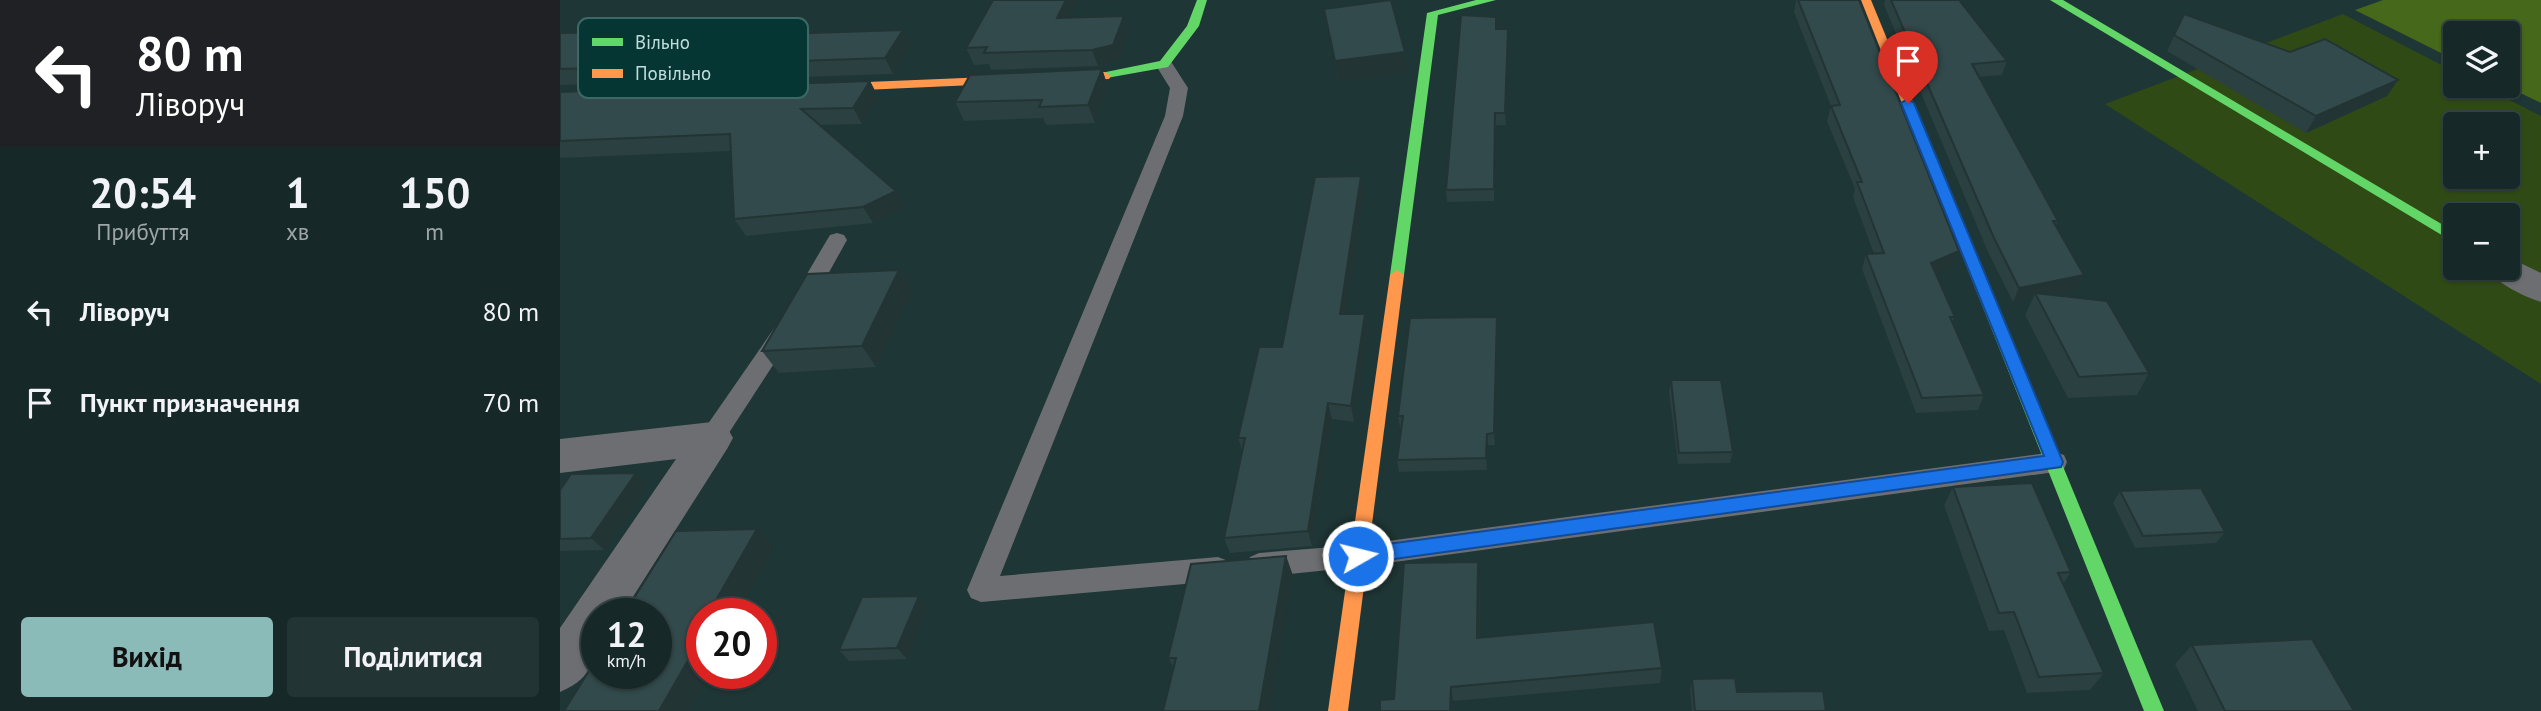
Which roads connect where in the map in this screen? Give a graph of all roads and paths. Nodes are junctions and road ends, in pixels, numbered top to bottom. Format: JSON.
{"nodes":[{"id":1,"x":1202,"y":0,"type":"edge"},
{"id":2,"x":1491,"y":0,"type":"edge"},
{"id":3,"x":1866,"y":0,"type":"edge"},
{"id":4,"x":2055,"y":0,"type":"edge"},
{"id":5,"x":1164,"y":64,"type":"junction"},
{"id":6,"x":808,"y":88,"type":"edge"},
{"id":7,"x":2443,"y":231,"type":"edge"},
{"id":8,"x":837,"y":240,"type":"dead end"},
{"id":9,"x":2520,"y":277,"type":"edge"},
{"id":10,"x":2541,"y":289,"type":"edge"},
{"id":11,"x":712,"y":438,"type":"junction"},
{"id":12,"x":560,"y":456,"type":"edge"},
{"id":13,"x":2054,"y":462,"type":"junction"},
{"id":14,"x":1358,"y":556,"type":"junction"},
{"id":15,"x":560,"y":669,"type":"edge"},
{"id":16,"x":1338,"y":711,"type":"edge"},
{"id":17,"x":2154,"y":711,"type":"edge"}],
"edges":[{"from":1,"to":5,"type":"street"},
{"from":2,"to":14,"type":"street"},
{"from":3,"to":13,"type":"street"},
{"from":4,"to":7,"type":"street"},
{"from":5,"to":6,"type":"street"},
{"from":5,"to":14,"type":"lane"},
{"from":8,"to":11,"type":"lane"},
{"from":9,"to":10,"type":"street"},
{"from":11,"to":12,"type":"street"},
{"from":11,"to":15,"type":"street"},
{"from":13,"to":14,"type":"lane"},
{"from":13,"to":17,"type":"street"},
{"from":14,"to":16,"type":"street"}]}
